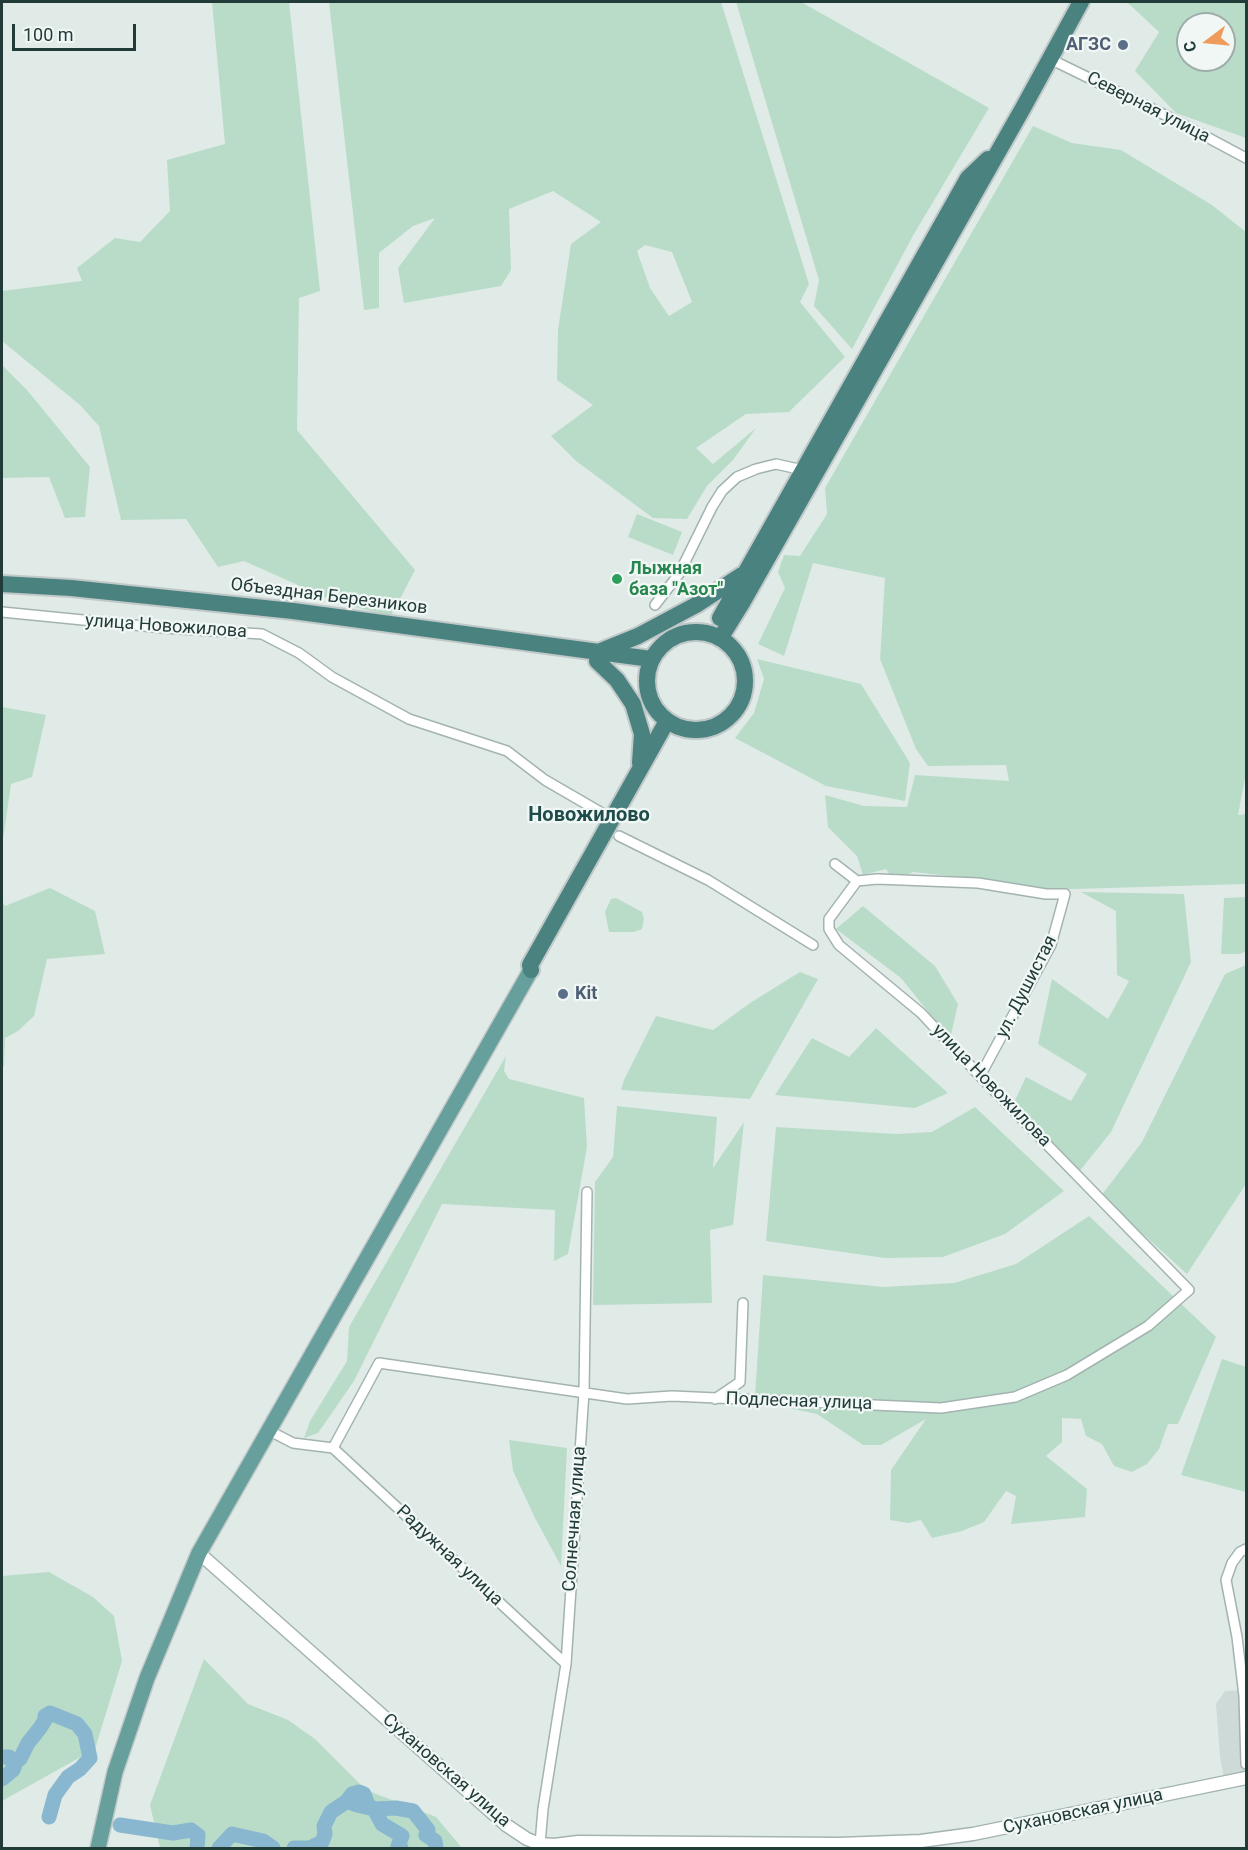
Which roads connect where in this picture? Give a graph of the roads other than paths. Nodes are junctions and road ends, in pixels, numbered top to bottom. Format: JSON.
{"nodes":[{"id":1,"x":1082,"y":2,"type":"edge"},
{"id":2,"x":1050,"y":59,"type":"junction"},
{"id":3,"x":1001,"y":146,"type":"junction"},
{"id":4,"x":1246,"y":158,"type":"edge"},
{"id":5,"x":803,"y":471,"type":"junction"},
{"id":6,"x":745,"y":573,"type":"junction"},
{"id":7,"x":2,"y":584,"type":"edge"},
{"id":8,"x":2,"y":591,"type":"edge"},
{"id":9,"x":656,"y":605,"type":"dead end"},
{"id":10,"x":2,"y":612,"type":"edge"},
{"id":11,"x":716,"y":635,"type":"junction"},
{"id":12,"x":598,"y":657,"type":"junction"},
{"id":13,"x":649,"y":664,"type":"junction"},
{"id":14,"x":670,"y":722,"type":"junction"},
{"id":15,"x":640,"y":768,"type":"junction"},
{"id":16,"x":607,"y":816,"type":"dead end"},
{"id":17,"x":619,"y":836,"type":"dead end"},
{"id":18,"x":834,"y":864,"type":"dead end"},
{"id":19,"x":857,"y":881,"type":"junction"},
{"id":20,"x":813,"y":945,"type":"dead end"},
{"id":21,"x":531,"y":970,"type":"junction"},
{"id":22,"x":980,"y":1076,"type":"junction"},
{"id":23,"x":588,"y":1192,"type":"dead end"},
{"id":24,"x":1190,"y":1290,"type":"joint"},
{"id":25,"x":743,"y":1303,"type":"dead end"},
{"id":26,"x":584,"y":1392,"type":"junction"},
{"id":27,"x":715,"y":1399,"type":"junction"},
{"id":28,"x":268,"y":1430,"type":"junction"},
{"id":29,"x":333,"y":1448,"type":"junction"},
{"id":30,"x":1246,"y":1549,"type":"edge"},
{"id":31,"x":199,"y":1554,"type":"junction"},
{"id":32,"x":566,"y":1664,"type":"junction"},
{"id":33,"x":1246,"y":1764,"type":"edge"},
{"id":34,"x":1246,"y":1778,"type":"edge"},
{"id":35,"x":540,"y":1844,"type":"junction"},
{"id":36,"x":98,"y":1848,"type":"edge"}],
"edges":[{"from":1,"to":2,"type":"highway"},
{"from":2,"to":3,"type":"highway"},
{"from":2,"to":4,"type":"street","name":"Северная улица"},
{"from":3,"to":5,"type":"highway"},
{"from":3,"to":11,"type":"highway"},
{"from":5,"to":6,"type":"highway"},
{"from":5,"to":9,"type":"street"},
{"from":6,"to":11,"type":"highway"},
{"from":6,"to":12,"type":"highway"},
{"from":7,"to":12,"type":"highway","name":"Объездная Березников"},
{"from":8,"to":12,"type":"highway","name":"Объездная Березников"},
{"from":10,"to":16,"type":"street","name":"улица Новожилова"},
{"from":11,"to":13,"type":"highway"},
{"from":11,"to":14,"type":"highway"},
{"from":12,"to":13,"type":"highway","name":"Объездная Березников"},
{"from":12,"to":15,"type":"highway"},
{"from":13,"to":14,"type":"highway"},
{"from":14,"to":15,"type":"highway"},
{"from":14,"to":21,"type":"highway"},
{"from":15,"to":21,"type":"highway"},
{"from":17,"to":20,"type":"street"},
{"from":18,"to":19,"type":"street"},
{"from":19,"to":22,"type":"street","name":"улица Новожилова"},
{"from":19,"to":22,"type":"street","name":"ул. Душистая"},
{"from":21,"to":28,"type":"main road"},
{"from":22,"to":24,"type":"street","name":"улица Новожилова"},
{"from":23,"to":26,"type":"street","name":"Солнечная улица"},
{"from":24,"to":27,"type":"street","name":"Подлесная улица"},
{"from":25,"to":27,"type":"street"},
{"from":26,"to":27,"type":"street","name":"Подлесная улица"},
{"from":26,"to":29,"type":"street","name":"Подлесная улица"},
{"from":26,"to":32,"type":"street","name":"Солнечная улица"},
{"from":28,"to":29,"type":"street"},
{"from":28,"to":31,"type":"main road"},
{"from":29,"to":32,"type":"street","name":"Радужная улица"},
{"from":30,"to":33,"type":"street"},
{"from":31,"to":35,"type":"street","name":"Сухановская улица"},
{"from":31,"to":36,"type":"main road"},
{"from":32,"to":35,"type":"street","name":"Солнечная улица"},
{"from":34,"to":35,"type":"street","name":"Сухановская улица"}]}
